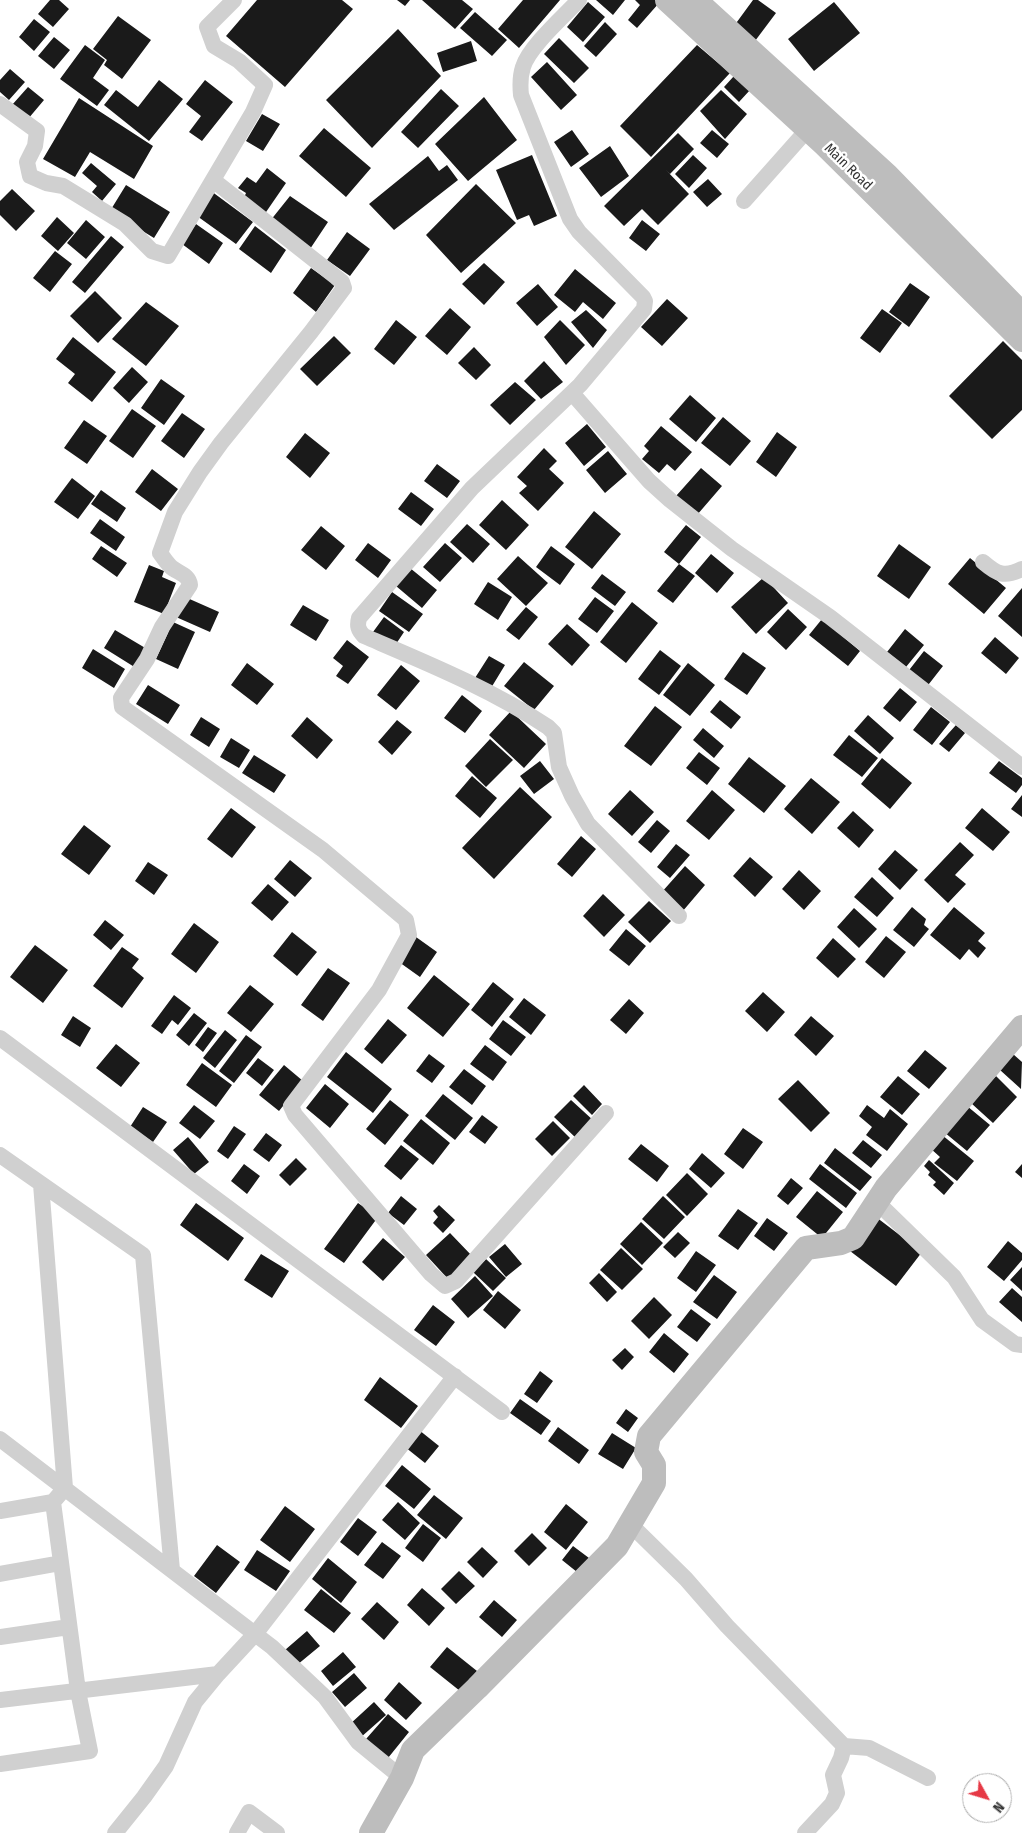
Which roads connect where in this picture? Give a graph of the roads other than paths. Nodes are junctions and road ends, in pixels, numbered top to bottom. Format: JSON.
{"nodes":[{"id":1,"x":234,"y":0,"type":"edge"},
{"id":2,"x":579,"y":0,"type":"edge"},
{"id":3,"x":667,"y":0,"type":"edge"},
{"id":4,"x":695,"y":0,"type":"edge"},
{"id":5,"x":0,"y":104,"type":"edge"},
{"id":6,"x":808,"y":129,"type":"junction"},
{"id":7,"x":213,"y":180,"type":"junction"},
{"id":8,"x":744,"y":201,"type":"dead end"},
{"id":9,"x":1022,"y":314,"type":"edge"},
{"id":10,"x":1022,"y":340,"type":"edge"},
{"id":11,"x":572,"y":393,"type":"junction"},
{"id":12,"x":983,"y":562,"type":"dead end"},
{"id":13,"x":1022,"y":569,"type":"edge"},
{"id":14,"x":1022,"y":767,"type":"edge"},
{"id":15,"x":679,"y":916,"type":"dead end"},
{"id":16,"x":1022,"y":1027,"type":"edge"},
{"id":17,"x":0,"y":1038,"type":"edge"},
{"id":18,"x":606,"y":1113,"type":"dead end"},
{"id":19,"x":0,"y":1155,"type":"edge"},
{"id":20,"x":41,"y":1184,"type":"junction"},
{"id":21,"x":877,"y":1202,"type":"junction"},
{"id":22,"x":1022,"y":1345,"type":"edge"},
{"id":23,"x":455,"y":1376,"type":"junction"},
{"id":24,"x":502,"y":1412,"type":"dead end"},
{"id":25,"x":1,"y":1441,"type":"edge"},
{"id":26,"x":65,"y":1488,"type":"junction"},
{"id":27,"x":53,"y":1502,"type":"junction"},
{"id":28,"x":0,"y":1511,"type":"edge"},
{"id":29,"x":630,"y":1524,"type":"junction"},
{"id":30,"x":61,"y":1563,"type":"junction"},
{"id":31,"x":172,"y":1570,"type":"junction"},
{"id":32,"x":0,"y":1574,"type":"edge"},
{"id":33,"x":70,"y":1627,"type":"junction"},
{"id":34,"x":256,"y":1634,"type":"junction"},
{"id":35,"x":0,"y":1637,"type":"edge"},
{"id":36,"x":218,"y":1674,"type":"junction"},
{"id":37,"x":78,"y":1690,"type":"junction"},
{"id":38,"x":0,"y":1700,"type":"edge"},
{"id":39,"x":844,"y":1746,"type":"junction"},
{"id":40,"x":0,"y":1764,"type":"edge"},
{"id":41,"x":402,"y":1778,"type":"junction"},
{"id":42,"x":928,"y":1778,"type":"dead end"},
{"id":43,"x":115,"y":1833,"type":"edge"},
{"id":44,"x":237,"y":1833,"type":"edge"},
{"id":45,"x":277,"y":1833,"type":"edge"},
{"id":46,"x":371,"y":1833,"type":"edge"},
{"id":47,"x":805,"y":1833,"type":"edge"}],
"edges":[{"from":1,"to":7,"type":"street"},
{"from":2,"to":11,"type":"street"},
{"from":3,"to":6,"type":"street","name":"Main Road"},
{"from":4,"to":9,"type":"street","name":"Main Road"},
{"from":5,"to":7,"type":"street"},
{"from":6,"to":8,"type":"street"},
{"from":6,"to":10,"type":"street","name":"Main Road"},
{"from":7,"to":18,"type":"street"},
{"from":11,"to":14,"type":"street"},
{"from":11,"to":15,"type":"street"},
{"from":12,"to":13,"type":"street"},
{"from":16,"to":21,"type":"street"},
{"from":17,"to":23,"type":"street"},
{"from":19,"to":20,"type":"street"},
{"from":20,"to":26,"type":"street"},
{"from":20,"to":31,"type":"street"},
{"from":21,"to":22,"type":"street"},
{"from":21,"to":29,"type":"street"},
{"from":23,"to":24,"type":"street"},
{"from":23,"to":34,"type":"street"},
{"from":25,"to":26,"type":"street"},
{"from":26,"to":27,"type":"street"},
{"from":26,"to":31,"type":"street"},
{"from":27,"to":28,"type":"street"},
{"from":27,"to":30,"type":"street"},
{"from":29,"to":39,"type":"street"},
{"from":29,"to":41,"type":"street"},
{"from":30,"to":32,"type":"street"},
{"from":30,"to":33,"type":"street"},
{"from":31,"to":34,"type":"street"},
{"from":33,"to":35,"type":"street"},
{"from":33,"to":37,"type":"street"},
{"from":34,"to":36,"type":"street"},
{"from":34,"to":41,"type":"street"},
{"from":36,"to":37,"type":"street"},
{"from":36,"to":43,"type":"street"},
{"from":37,"to":38,"type":"street"},
{"from":37,"to":40,"type":"street"},
{"from":39,"to":42,"type":"street"},
{"from":39,"to":47,"type":"street"},
{"from":41,"to":46,"type":"street"},
{"from":44,"to":45,"type":"street"}]}
